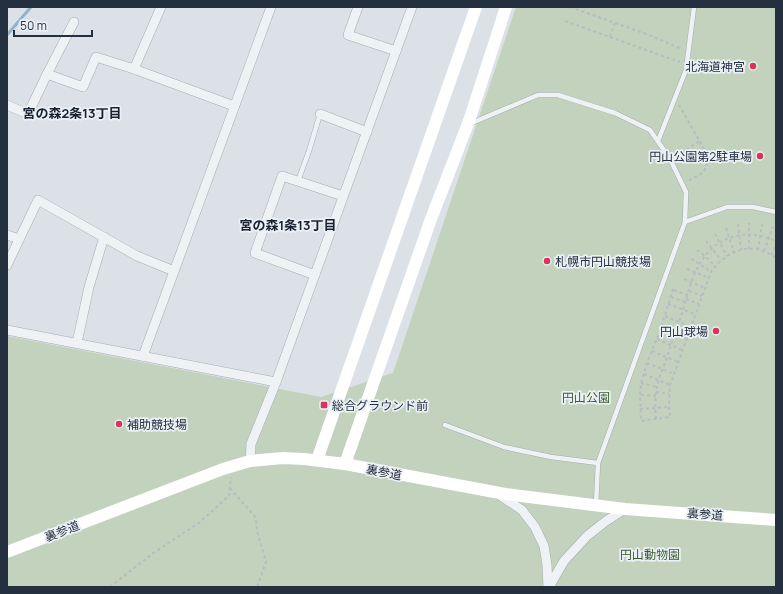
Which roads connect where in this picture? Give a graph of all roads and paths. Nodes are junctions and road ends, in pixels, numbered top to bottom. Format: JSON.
{"nodes":[{"id":1,"x":161,"y":7,"type":"edge"},
{"id":2,"x":271,"y":7,"type":"edge"},
{"id":3,"x":358,"y":7,"type":"edge"},
{"id":4,"x":412,"y":7,"type":"edge"},
{"id":5,"x":476,"y":7,"type":"edge"},
{"id":6,"x":506,"y":7,"type":"edge"},
{"id":7,"x":570,"y":7,"type":"edge"},
{"id":8,"x":694,"y":7,"type":"edge"},
{"id":9,"x":565,"y":21,"type":"dead end"},
{"id":10,"x":74,"y":22,"type":"dead end"},
{"id":11,"x":616,"y":23,"type":"junction"},
{"id":12,"x":610,"y":37,"type":"junction"},
{"id":13,"x":396,"y":51,"type":"junction"},
{"id":14,"x":688,"y":52,"type":"junction"},
{"id":15,"x":686,"y":64,"type":"junction"},
{"id":16,"x":134,"y":69,"type":"junction"},
{"id":17,"x":47,"y":74,"type":"junction"},
{"id":18,"x":675,"y":97,"type":"junction"},
{"id":19,"x":7,"y":105,"type":"edge"},
{"id":20,"x":234,"y":106,"type":"junction"},
{"id":21,"x":320,"y":114,"type":"joint"},
{"id":22,"x":469,"y":121,"type":"junction"},
{"id":23,"x":367,"y":132,"type":"junction"},
{"id":24,"x":658,"y":141,"type":"junction"},
{"id":25,"x":700,"y":141,"type":"junction"},
{"id":26,"x":670,"y":159,"type":"junction"},
{"id":27,"x":298,"y":181,"type":"junction"},
{"id":28,"x":682,"y":184,"type":"junction"},
{"id":29,"x":343,"y":196,"type":"junction"},
{"id":30,"x":776,"y":212,"type":"edge"},
{"id":31,"x":685,"y":222,"type":"junction"},
{"id":32,"x":750,"y":223,"type":"dead end"},
{"id":33,"x":738,"y":224,"type":"dead end"},
{"id":34,"x":762,"y":224,"type":"dead end"},
{"id":35,"x":773,"y":227,"type":"dead end"},
{"id":36,"x":726,"y":228,"type":"dead end"},
{"id":37,"x":715,"y":234,"type":"dead end"},
{"id":38,"x":749,"y":234,"type":"junction"},
{"id":39,"x":7,"y":235,"type":"edge"},
{"id":40,"x":739,"y":235,"type":"junction"},
{"id":41,"x":760,"y":236,"type":"junction"},
{"id":42,"x":104,"y":237,"type":"junction"},
{"id":43,"x":729,"y":237,"type":"junction"},
{"id":44,"x":769,"y":238,"type":"junction"},
{"id":45,"x":19,"y":239,"type":"junction"},
{"id":46,"x":706,"y":241,"type":"dead end"},
{"id":47,"x":776,"y":241,"type":"edge"},
{"id":48,"x":720,"y":242,"type":"junction"},
{"id":49,"x":776,"y":246,"type":"edge"},
{"id":50,"x":712,"y":249,"type":"junction"},
{"id":51,"x":749,"y":249,"type":"junction"},
{"id":52,"x":697,"y":250,"type":"dead end"},
{"id":53,"x":741,"y":250,"type":"junction"},
{"id":54,"x":758,"y":250,"type":"junction"},
{"id":55,"x":734,"y":252,"type":"junction"},
{"id":56,"x":764,"y":252,"type":"junction"},
{"id":57,"x":771,"y":255,"type":"junction"},
{"id":58,"x":705,"y":256,"type":"junction"},
{"id":59,"x":727,"y":256,"type":"junction"},
{"id":60,"x":776,"y":258,"type":"edge"},
{"id":61,"x":692,"y":259,"type":"dead end"},
{"id":62,"x":721,"y":260,"type":"junction"},
{"id":63,"x":700,"y":264,"type":"junction"},
{"id":64,"x":7,"y":265,"type":"edge"},
{"id":65,"x":716,"y":266,"type":"junction"},
{"id":66,"x":687,"y":269,"type":"dead end"},
{"id":67,"x":174,"y":271,"type":"junction"},
{"id":68,"x":695,"y":272,"type":"junction"},
{"id":69,"x":711,"y":272,"type":"junction"},
{"id":70,"x":315,"y":275,"type":"junction"},
{"id":71,"x":709,"y":278,"type":"junction"},
{"id":72,"x":684,"y":279,"type":"dead end"},
{"id":73,"x":692,"y":282,"type":"junction"},
{"id":74,"x":705,"y":288,"type":"junction"},
{"id":75,"x":689,"y":291,"type":"junction"},
{"id":76,"x":688,"y":295,"type":"junction"},
{"id":77,"x":702,"y":296,"type":"junction"},
{"id":78,"x":670,"y":297,"type":"junction"},
{"id":79,"x":686,"y":299,"type":"junction"},
{"id":80,"x":685,"y":302,"type":"junction"},
{"id":81,"x":668,"y":304,"type":"junction"},
{"id":82,"x":699,"y":304,"type":"junction"},
{"id":83,"x":683,"y":310,"type":"junction"},
{"id":84,"x":695,"y":314,"type":"junction"},
{"id":85,"x":665,"y":316,"type":"junction"},
{"id":86,"x":679,"y":322,"type":"junction"},
{"id":87,"x":691,"y":327,"type":"junction"},
{"id":88,"x":661,"y":328,"type":"junction"},
{"id":89,"x":7,"y":330,"type":"edge"},
{"id":90,"x":675,"y":334,"type":"junction"},
{"id":91,"x":78,"y":338,"type":"dead end"},
{"id":92,"x":686,"y":338,"type":"junction"},
{"id":93,"x":657,"y":339,"type":"junction"},
{"id":94,"x":671,"y":345,"type":"junction"},
{"id":95,"x":682,"y":350,"type":"junction"},
{"id":96,"x":652,"y":352,"type":"junction"},
{"id":97,"x":143,"y":356,"type":"junction"},
{"id":98,"x":667,"y":358,"type":"junction"},
{"id":99,"x":678,"y":362,"type":"junction"},
{"id":100,"x":647,"y":363,"type":"junction"},
{"id":101,"x":662,"y":369,"type":"junction"},
{"id":102,"x":644,"y":374,"type":"junction"},
{"id":103,"x":674,"y":374,"type":"junction"},
{"id":104,"x":658,"y":380,"type":"junction"},
{"id":105,"x":276,"y":382,"type":"junction"},
{"id":106,"x":641,"y":383,"type":"junction"},
{"id":107,"x":670,"y":385,"type":"junction"},
{"id":108,"x":657,"y":387,"type":"junction"},
{"id":109,"x":656,"y":392,"type":"junction"},
{"id":110,"x":669,"y":394,"type":"junction"},
{"id":111,"x":640,"y":395,"type":"junction"},
{"id":112,"x":656,"y":396,"type":"junction"},
{"id":113,"x":668,"y":407,"type":"junction"},
{"id":114,"x":655,"y":408,"type":"junction"},
{"id":115,"x":640,"y":409,"type":"junction"},
{"id":116,"x":656,"y":420,"type":"junction"},
{"id":117,"x":445,"y":425,"type":"dead end"},
{"id":118,"x":317,"y":460,"type":"junction"},
{"id":119,"x":250,"y":461,"type":"junction"},
{"id":120,"x":598,"y":463,"type":"junction"},
{"id":121,"x":345,"y":464,"type":"junction"},
{"id":122,"x":231,"y":467,"type":"junction"},
{"id":123,"x":230,"y":488,"type":"junction"},
{"id":124,"x":497,"y":492,"type":"junction"},
{"id":125,"x":596,"y":505,"type":"junction"},
{"id":126,"x":625,"y":509,"type":"junction"},
{"id":127,"x":776,"y":520,"type":"edge"},
{"id":128,"x":7,"y":552,"type":"edge"},
{"id":129,"x":110,"y":587,"type":"edge"},
{"id":130,"x":257,"y":587,"type":"edge"},
{"id":131,"x":548,"y":587,"type":"edge"}],
"edges":[{"from":1,"to":16,"type":"street"},
{"from":2,"to":20,"type":"street"},
{"from":3,"to":13,"type":"street"},
{"from":4,"to":13,"type":"street"},
{"from":5,"to":118,"type":"street"},
{"from":6,"to":22,"type":"street"},
{"from":7,"to":11,"type":"path"},
{"from":8,"to":14,"type":"lane"},
{"from":9,"to":12,"type":"path"},
{"from":10,"to":17,"type":"street"},
{"from":11,"to":12,"type":"path"},
{"from":11,"to":14,"type":"path"},
{"from":12,"to":15,"type":"path"},
{"from":13,"to":23,"type":"street"},
{"from":14,"to":15,"type":"lane"},
{"from":15,"to":18,"type":"lane"},
{"from":16,"to":17,"type":"street"},
{"from":16,"to":20,"type":"street"},
{"from":17,"to":19,"type":"street"},
{"from":18,"to":24,"type":"lane"},
{"from":18,"to":25,"type":"path"},
{"from":20,"to":67,"type":"street"},
{"from":21,"to":23,"type":"street"},
{"from":21,"to":27,"type":"lane"},
{"from":22,"to":24,"type":"lane"},
{"from":22,"to":121,"type":"street"},
{"from":23,"to":29,"type":"street"},
{"from":24,"to":26,"type":"lane"},
{"from":25,"to":26,"type":"path"},
{"from":25,"to":28,"type":"path"},
{"from":26,"to":28,"type":"lane"},
{"from":27,"to":29,"type":"street"},
{"from":27,"to":70,"type":"street"},
{"from":28,"to":31,"type":"lane"},
{"from":29,"to":70,"type":"street"},
{"from":30,"to":31,"type":"lane"},
{"from":31,"to":120,"type":"lane"},
{"from":32,"to":38,"type":"path"},
{"from":33,"to":40,"type":"path"},
{"from":34,"to":41,"type":"path"},
{"from":35,"to":44,"type":"path"},
{"from":36,"to":43,"type":"path"},
{"from":37,"to":48,"type":"path"},
{"from":38,"to":40,"type":"path"},
{"from":38,"to":41,"type":"path"},
{"from":38,"to":51,"type":"path"},
{"from":39,"to":45,"type":"street"},
{"from":40,"to":43,"type":"path"},
{"from":40,"to":53,"type":"path"},
{"from":41,"to":44,"type":"path"},
{"from":41,"to":54,"type":"path"},
{"from":42,"to":45,"type":"street"},
{"from":42,"to":67,"type":"street"},
{"from":42,"to":91,"type":"street"},
{"from":43,"to":48,"type":"path"},
{"from":43,"to":55,"type":"path"},
{"from":44,"to":47,"type":"path"},
{"from":44,"to":56,"type":"path"},
{"from":45,"to":64,"type":"street"},
{"from":46,"to":50,"type":"path"},
{"from":48,"to":50,"type":"path"},
{"from":48,"to":59,"type":"path"},
{"from":49,"to":57,"type":"path"},
{"from":50,"to":58,"type":"path"},
{"from":50,"to":62,"type":"path"},
{"from":51,"to":53,"type":"path"},
{"from":51,"to":54,"type":"path"},
{"from":52,"to":58,"type":"path"},
{"from":53,"to":55,"type":"path"},
{"from":54,"to":56,"type":"path"},
{"from":55,"to":59,"type":"path"},
{"from":56,"to":57,"type":"path"},
{"from":57,"to":60,"type":"path"},
{"from":58,"to":63,"type":"path"},
{"from":58,"to":65,"type":"path"},
{"from":59,"to":62,"type":"path"},
{"from":61,"to":63,"type":"path"},
{"from":62,"to":65,"type":"path"},
{"from":63,"to":68,"type":"path"},
{"from":63,"to":69,"type":"path"},
{"from":65,"to":69,"type":"path"},
{"from":66,"to":68,"type":"path"},
{"from":67,"to":97,"type":"street"},
{"from":68,"to":71,"type":"path"},
{"from":68,"to":73,"type":"path"},
{"from":69,"to":71,"type":"path"},
{"from":70,"to":105,"type":"street"},
{"from":71,"to":74,"type":"path"},
{"from":72,"to":73,"type":"path"},
{"from":73,"to":74,"type":"path"},
{"from":73,"to":75,"type":"path"},
{"from":74,"to":77,"type":"path"},
{"from":75,"to":76,"type":"path"},
{"from":75,"to":77,"type":"path"},
{"from":76,"to":78,"type":"path"},
{"from":76,"to":79,"type":"path"},
{"from":77,"to":82,"type":"path"},
{"from":78,"to":80,"type":"path"},
{"from":78,"to":81,"type":"path"},
{"from":79,"to":80,"type":"path"},
{"from":79,"to":82,"type":"path"},
{"from":80,"to":83,"type":"path"},
{"from":81,"to":83,"type":"path"},
{"from":81,"to":85,"type":"path"},
{"from":82,"to":84,"type":"path"},
{"from":83,"to":84,"type":"path"},
{"from":83,"to":86,"type":"path"},
{"from":84,"to":87,"type":"path"},
{"from":85,"to":86,"type":"path"},
{"from":85,"to":88,"type":"path"},
{"from":86,"to":87,"type":"path"},
{"from":86,"to":90,"type":"path"},
{"from":87,"to":92,"type":"path"},
{"from":88,"to":90,"type":"path"},
{"from":88,"to":93,"type":"path"},
{"from":89,"to":97,"type":"street"},
{"from":90,"to":92,"type":"path"},
{"from":90,"to":94,"type":"path"},
{"from":92,"to":95,"type":"path"},
{"from":93,"to":94,"type":"path"},
{"from":93,"to":96,"type":"path"},
{"from":94,"to":95,"type":"path"},
{"from":94,"to":98,"type":"path"},
{"from":95,"to":99,"type":"path"},
{"from":96,"to":98,"type":"path"},
{"from":96,"to":100,"type":"path"},
{"from":97,"to":105,"type":"street"},
{"from":98,"to":99,"type":"path"},
{"from":98,"to":101,"type":"path"},
{"from":99,"to":103,"type":"path"},
{"from":100,"to":101,"type":"path"},
{"from":100,"to":102,"type":"path"},
{"from":101,"to":103,"type":"path"},
{"from":101,"to":104,"type":"path"},
{"from":102,"to":104,"type":"path"},
{"from":102,"to":106,"type":"path"},
{"from":103,"to":107,"type":"path"},
{"from":104,"to":107,"type":"path"},
{"from":104,"to":108,"type":"path"},
{"from":105,"to":119,"type":"street"},
{"from":106,"to":108,"type":"path"},
{"from":106,"to":111,"type":"path"},
{"from":107,"to":110,"type":"path"},
{"from":108,"to":109,"type":"path"},
{"from":109,"to":110,"type":"path"},
{"from":109,"to":112,"type":"path"},
{"from":110,"to":113,"type":"path"},
{"from":111,"to":112,"type":"path"},
{"from":111,"to":115,"type":"path"},
{"from":112,"to":114,"type":"path"},
{"from":113,"to":114,"type":"path"},
{"from":113,"to":116,"type":"path"},
{"from":114,"to":115,"type":"path"},
{"from":114,"to":116,"type":"path"},
{"from":115,"to":116,"type":"path"},
{"from":117,"to":120,"type":"lane"},
{"from":118,"to":119,"type":"street","name":"裏参道"},
{"from":118,"to":121,"type":"street","name":"裏参道"},
{"from":119,"to":122,"type":"street","name":"裏参道"},
{"from":120,"to":125,"type":"lane"},
{"from":121,"to":124,"type":"street","name":"裏参道"},
{"from":122,"to":123,"type":"path"},
{"from":122,"to":128,"type":"street","name":"裏参道"},
{"from":123,"to":129,"type":"path"},
{"from":123,"to":130,"type":"path"},
{"from":124,"to":125,"type":"street","name":"裏参道"},
{"from":124,"to":131,"type":"street"},
{"from":125,"to":126,"type":"street","name":"裏参道"},
{"from":126,"to":127,"type":"street","name":"裏参道"},
{"from":126,"to":131,"type":"street"}]}
